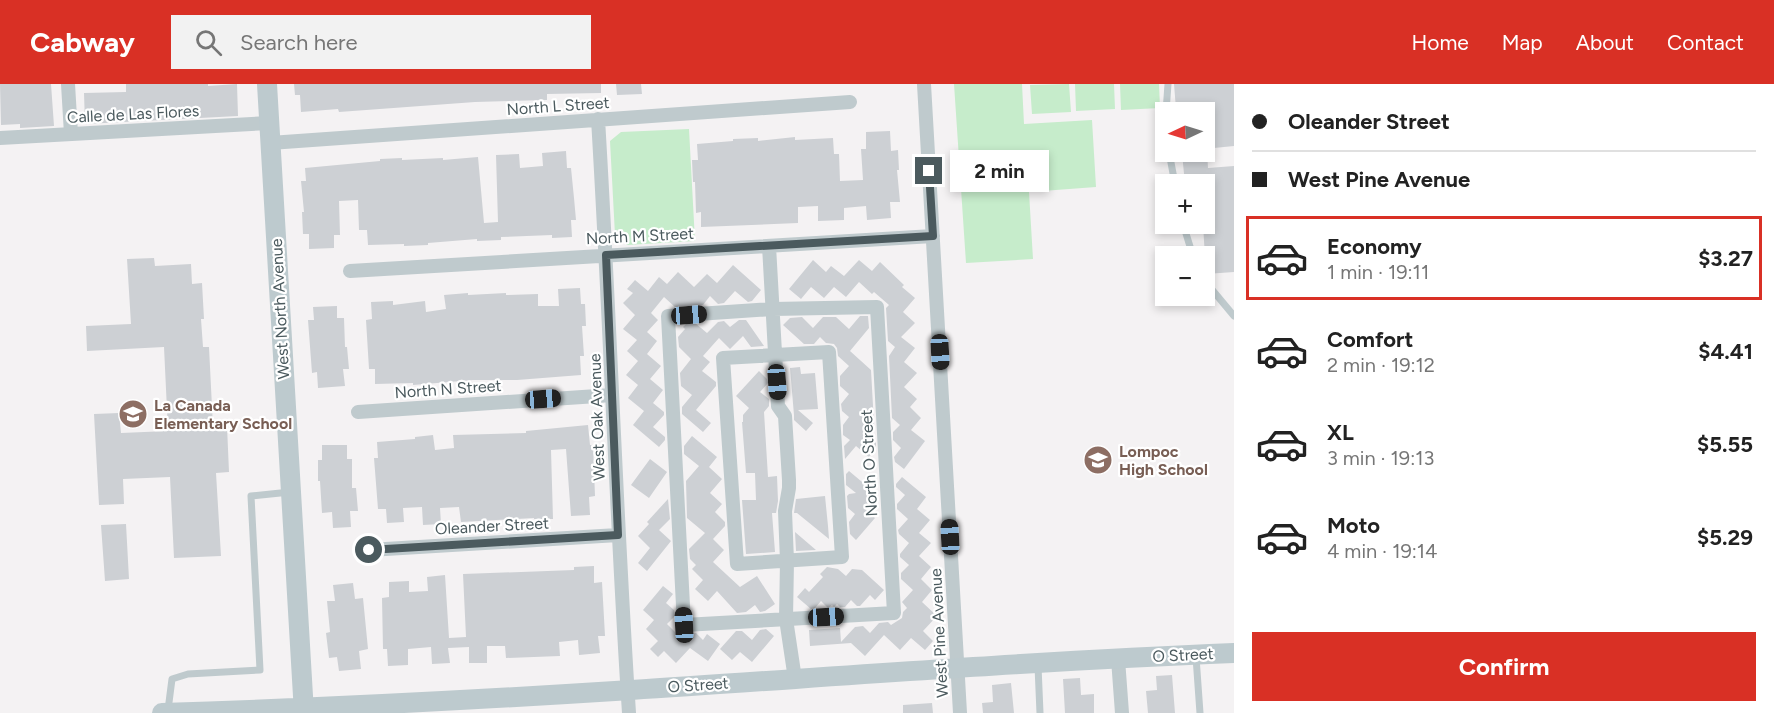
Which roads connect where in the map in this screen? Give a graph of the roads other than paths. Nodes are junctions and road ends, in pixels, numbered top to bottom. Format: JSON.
{"nodes":[{"id":1,"x":68,"y":84,"type":"edge"},
{"id":2,"x":267,"y":84,"type":"edge"},
{"id":3,"x":924,"y":84,"type":"edge"},
{"id":4,"x":1168,"y":84,"type":"edge"},
{"id":5,"x":850,"y":102,"type":"dead end"},
{"id":6,"x":1167,"y":102,"type":"edge"},
{"id":7,"x":598,"y":120,"type":"junction"},
{"id":8,"x":269,"y":133,"type":"junction"},
{"id":9,"x":71,"y":134,"type":"junction"},
{"id":10,"x":0,"y":138,"type":"edge"},
{"id":11,"x":933,"y":236,"type":"junction"},
{"id":12,"x":769,"y":246,"type":"junction"},
{"id":13,"x":606,"y":255,"type":"junction"},
{"id":14,"x":350,"y":271,"type":"dead end"},
{"id":15,"x":1215,"y":293,"type":"edge"},
{"id":16,"x":773,"y":309,"type":"junction"},
{"id":17,"x":1234,"y":316,"type":"edge"},
{"id":18,"x":776,"y":355,"type":"junction"},
{"id":19,"x":612,"y":395,"type":"junction"},
{"id":20,"x":358,"y":412,"type":"dead end"},
{"id":21,"x":291,"y":491,"type":"junction"},
{"id":22,"x":618,"y":535,"type":"junction"},
{"id":23,"x":369,"y":550,"type":"dead end"},
{"id":24,"x":787,"y":561,"type":"junction"},
{"id":25,"x":786,"y":619,"type":"junction"},
{"id":26,"x":1234,"y":653,"type":"edge"},
{"id":27,"x":1196,"y":655,"type":"junction"},
{"id":28,"x":1118,"y":658,"type":"junction"},
{"id":29,"x":1038,"y":663,"type":"junction"},
{"id":30,"x":958,"y":668,"type":"junction"},
{"id":31,"x":795,"y":679,"type":"junction"},
{"id":32,"x":627,"y":690,"type":"junction"},
{"id":33,"x":303,"y":711,"type":"edge"},
{"id":34,"x":162,"y":713,"type":"edge"},
{"id":35,"x":168,"y":713,"type":"edge"},
{"id":36,"x":629,"y":713,"type":"edge"},
{"id":37,"x":960,"y":713,"type":"edge"},
{"id":38,"x":1041,"y":713,"type":"edge"},
{"id":39,"x":1122,"y":713,"type":"edge"},
{"id":40,"x":1200,"y":713,"type":"edge"}],
"edges":[{"from":1,"to":9,"type":"street"},
{"from":2,"to":8,"type":"street","name":"West North Avenue"},
{"from":3,"to":11,"type":"street","name":"West Pine Avenue"},
{"from":4,"to":6,"type":"lane"},
{"from":5,"to":7,"type":"street","name":"North L Street"},
{"from":7,"to":8,"type":"street","name":"North L Street"},
{"from":7,"to":13,"type":"street","name":"West Oak Avenue"},
{"from":8,"to":9,"type":"street","name":"Calle de Las Flores"},
{"from":8,"to":21,"type":"street","name":"West North Avenue"},
{"from":9,"to":10,"type":"street","name":"Calle de Las Flores"},
{"from":11,"to":12,"type":"street","name":"North M Street"},
{"from":11,"to":30,"type":"street","name":"West Pine Avenue"},
{"from":12,"to":13,"type":"street","name":"North M Street"},
{"from":12,"to":16,"type":"street"},
{"from":13,"to":14,"type":"street","name":"North M Street"},
{"from":13,"to":19,"type":"street","name":"West Oak Avenue"},
{"from":15,"to":17,"type":"lane"},
{"from":16,"to":18,"type":"street"},
{"from":16,"to":25,"type":"street","name":"North O Street"},
{"from":16,"to":25,"type":"street","name":"North O Street"},
{"from":18,"to":24,"type":"street"},
{"from":18,"to":24,"type":"street"},
{"from":18,"to":24,"type":"street"},
{"from":19,"to":20,"type":"street","name":"North N Street"},
{"from":19,"to":22,"type":"street","name":"West Oak Avenue"},
{"from":21,"to":33,"type":"street","name":"West North Avenue"},
{"from":21,"to":35,"type":"lane"},
{"from":22,"to":23,"type":"street","name":"Oleander Street"},
{"from":22,"to":32,"type":"street","name":"West Oak Avenue"},
{"from":24,"to":25,"type":"street"},
{"from":25,"to":31,"type":"street"},
{"from":26,"to":27,"type":"street","name":"O Street"},
{"from":27,"to":28,"type":"street","name":"O Street"},
{"from":27,"to":40,"type":"lane"},
{"from":28,"to":29,"type":"street","name":"O Street"},
{"from":28,"to":39,"type":"street"},
{"from":29,"to":30,"type":"street","name":"O Street"},
{"from":29,"to":38,"type":"lane"},
{"from":30,"to":31,"type":"street","name":"O Street"},
{"from":30,"to":37,"type":"street","name":"West Pine Avenue"},
{"from":31,"to":32,"type":"street","name":"O Street"},
{"from":32,"to":33,"type":"street","name":"O Street"},
{"from":32,"to":36,"type":"street","name":"West Oak Avenue"},
{"from":33,"to":35,"type":"street","name":"O Street"},
{"from":34,"to":35,"type":"street","name":"O Street"}]}
